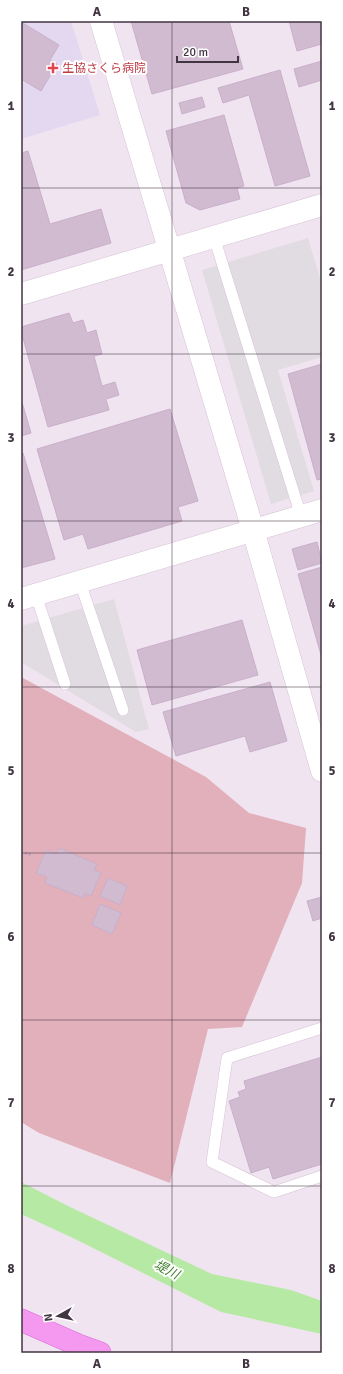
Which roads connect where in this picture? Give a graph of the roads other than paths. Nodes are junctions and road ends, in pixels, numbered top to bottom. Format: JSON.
{"nodes":[{"id":1,"x":101,"y":21,"type":"edge"},
{"id":2,"x":322,"y":205,"type":"edge"},
{"id":3,"x":214,"y":237,"type":"junction"},
{"id":4,"x":170,"y":250,"type":"junction"},
{"id":5,"x":21,"y":294,"type":"edge"},
{"id":6,"x":322,"y":510,"type":"edge"},
{"id":7,"x":301,"y":516,"type":"junction"},
{"id":8,"x":253,"y":530,"type":"junction"},
{"id":9,"x":80,"y":582,"type":"junction"},
{"id":10,"x":28,"y":597,"type":"edge"},
{"id":11,"x":65,"y":684,"type":"dead end"},
{"id":12,"x":122,"y":710,"type":"dead end"},
{"id":13,"x":322,"y":771,"type":"edge"},
{"id":14,"x":322,"y":1028,"type":"edge"},
{"id":15,"x":322,"y":1176,"type":"edge"},
{"id":16,"x":21,"y":1320,"type":"edge"},
{"id":17,"x":76,"y":1349,"type":"edge"},
{"id":18,"x":100,"y":1353,"type":"edge"}],
"edges":[{"from":1,"to":4,"type":"street"},
{"from":2,"to":3,"type":"street"},
{"from":3,"to":4,"type":"street"},
{"from":3,"to":7,"type":"lane"},
{"from":4,"to":5,"type":"street"},
{"from":4,"to":8,"type":"street"},
{"from":6,"to":7,"type":"street"},
{"from":7,"to":8,"type":"street"},
{"from":8,"to":9,"type":"street"},
{"from":8,"to":13,"type":"street"},
{"from":9,"to":10,"type":"street"},
{"from":9,"to":12,"type":"lane"},
{"from":10,"to":11,"type":"lane"},
{"from":14,"to":15,"type":"lane"},
{"from":16,"to":17,"type":"main road"},
{"from":17,"to":18,"type":"main road"}]}
